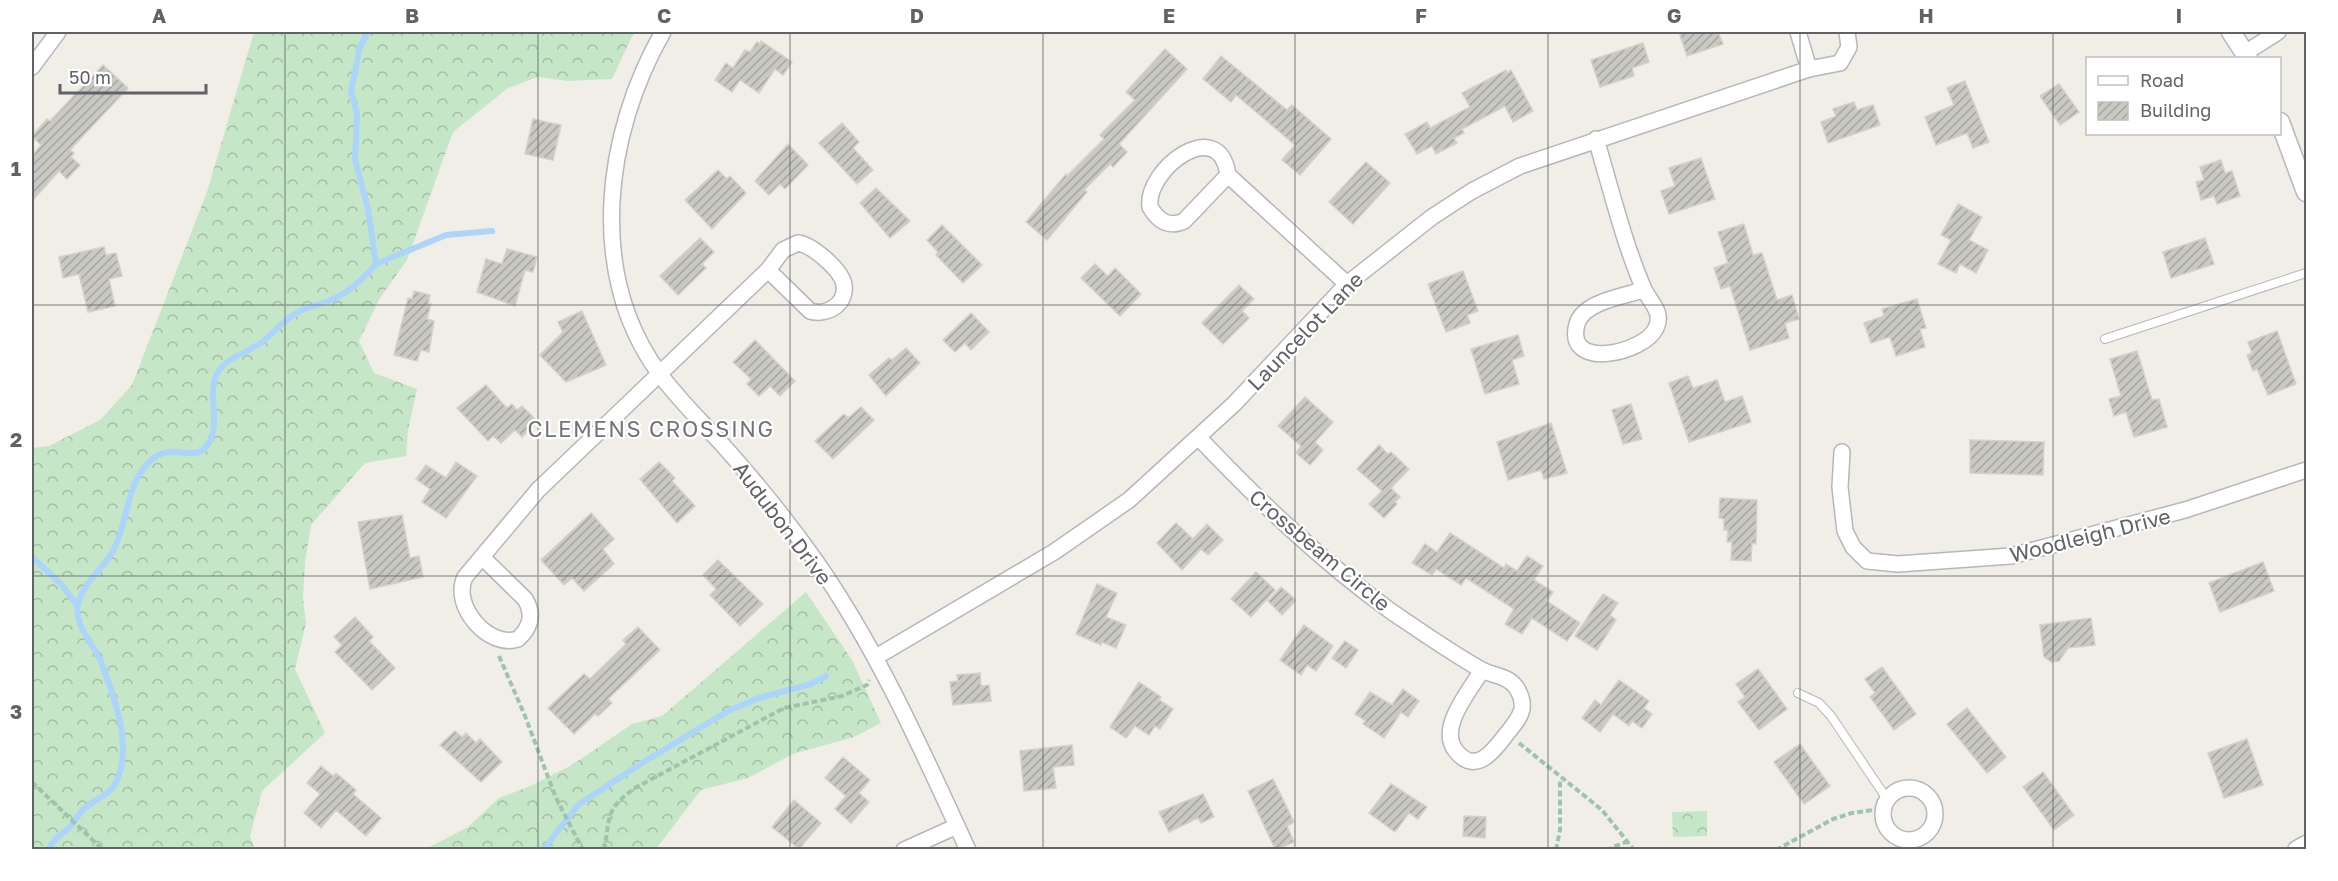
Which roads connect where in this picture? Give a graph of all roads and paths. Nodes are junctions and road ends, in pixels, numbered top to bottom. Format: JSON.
{"nodes":[{"id":1,"x":58,"y":32,"type":"edge"},
{"id":2,"x":663,"y":32,"type":"edge"},
{"id":3,"x":1798,"y":32,"type":"edge"},
{"id":4,"x":1847,"y":32,"type":"edge"},
{"id":5,"x":2231,"y":32,"type":"edge"},
{"id":6,"x":2278,"y":32,"type":"edge"},
{"id":7,"x":2246,"y":56,"type":"edge"},
{"id":8,"x":32,"y":67,"type":"edge"},
{"id":9,"x":1809,"y":69,"type":"junction"},
{"id":10,"x":2281,"y":125,"type":"edge"},
{"id":11,"x":1596,"y":139,"type":"junction"},
{"id":12,"x":1228,"y":175,"type":"junction"},
{"id":13,"x":2307,"y":192,"type":"edge"},
{"id":14,"x":768,"y":270,"type":"junction"},
{"id":15,"x":2307,"y":273,"type":"edge"},
{"id":16,"x":1347,"y":284,"type":"junction"},
{"id":17,"x":1643,"y":290,"type":"junction"},
{"id":18,"x":2105,"y":339,"type":"dead end"},
{"id":19,"x":659,"y":374,"type":"junction"},
{"id":20,"x":1199,"y":438,"type":"junction"},
{"id":21,"x":1842,"y":452,"type":"dead end"},
{"id":22,"x":2307,"y":470,"type":"edge"},
{"id":23,"x":482,"y":557,"type":"junction"},
{"id":24,"x":501,"y":642,"type":"junction"},
{"id":25,"x":876,"y":657,"type":"junction"},
{"id":26,"x":1482,"y":670,"type":"junction"},
{"id":27,"x":1798,"y":693,"type":"dead end"},
{"id":28,"x":1506,"y":734,"type":"junction"},
{"id":29,"x":1560,"y":779,"type":"junction"},
{"id":30,"x":32,"y":782,"type":"edge"},
{"id":31,"x":1885,"y":804,"type":"junction"},
{"id":32,"x":957,"y":826,"type":"junction"},
{"id":33,"x":1626,"y":842,"type":"junction"},
{"id":34,"x":1911,"y":845,"type":"edge"},
{"id":35,"x":2307,"y":845,"type":"edge"},
{"id":36,"x":103,"y":849,"type":"edge"},
{"id":37,"x":583,"y":849,"type":"edge"},
{"id":38,"x":604,"y":849,"type":"edge"},
{"id":39,"x":904,"y":849,"type":"edge"},
{"id":40,"x":968,"y":849,"type":"edge"},
{"id":41,"x":1556,"y":849,"type":"edge"},
{"id":42,"x":1606,"y":849,"type":"edge"},
{"id":43,"x":1634,"y":849,"type":"edge"},
{"id":44,"x":1776,"y":849,"type":"edge"},
{"id":45,"x":2297,"y":849,"type":"edge"}],
"edges":[{"from":1,"to":8,"type":"street"},
{"from":2,"to":19,"type":"street","name":"Audubon Drive"},
{"from":3,"to":9,"type":"street"},
{"from":4,"to":9,"type":"street","name":"Launcelot Lane"},
{"from":5,"to":7,"type":"street"},
{"from":6,"to":7,"type":"street"},
{"from":9,"to":11,"type":"street","name":"Launcelot Lane"},
{"from":10,"to":13,"type":"street"},
{"from":11,"to":16,"type":"street","name":"Launcelot Lane"},
{"from":11,"to":17,"type":"street"},
{"from":12,"to":12,"type":"street"},
{"from":12,"to":16,"type":"street"},
{"from":14,"to":14,"type":"street"},
{"from":14,"to":19,"type":"street"},
{"from":15,"to":18,"type":"lane"},
{"from":16,"to":20,"type":"street","name":"Launcelot Lane"},
{"from":17,"to":17,"type":"street"},
{"from":19,"to":23,"type":"street"},
{"from":19,"to":25,"type":"street","name":"Audubon Drive"},
{"from":20,"to":25,"type":"street","name":"Launcelot Lane"},
{"from":20,"to":26,"type":"street","name":"Crossbeam Circle"},
{"from":21,"to":22,"type":"street","name":"Woodleigh Drive"},
{"from":23,"to":24,"type":"street"},
{"from":23,"to":24,"type":"street"},
{"from":24,"to":37,"type":"path"},
{"from":25,"to":32,"type":"street","name":"Audubon Drive"},
{"from":25,"to":38,"type":"path"},
{"from":26,"to":28,"type":"street","name":"Crossbeam Circle"},
{"from":26,"to":28,"type":"street","name":"Crossbeam Circle"},
{"from":27,"to":31,"type":"lane"},
{"from":28,"to":29,"type":"path"},
{"from":29,"to":33,"type":"path"},
{"from":29,"to":41,"type":"path"},
{"from":30,"to":36,"type":"path"},
{"from":31,"to":34,"type":"street"},
{"from":31,"to":34,"type":"street"},
{"from":31,"to":44,"type":"path"},
{"from":32,"to":39,"type":"street"},
{"from":32,"to":40,"type":"street","name":"Audubon Drive"},
{"from":33,"to":42,"type":"path"},
{"from":33,"to":43,"type":"path"},
{"from":35,"to":45,"type":"street"}]}
